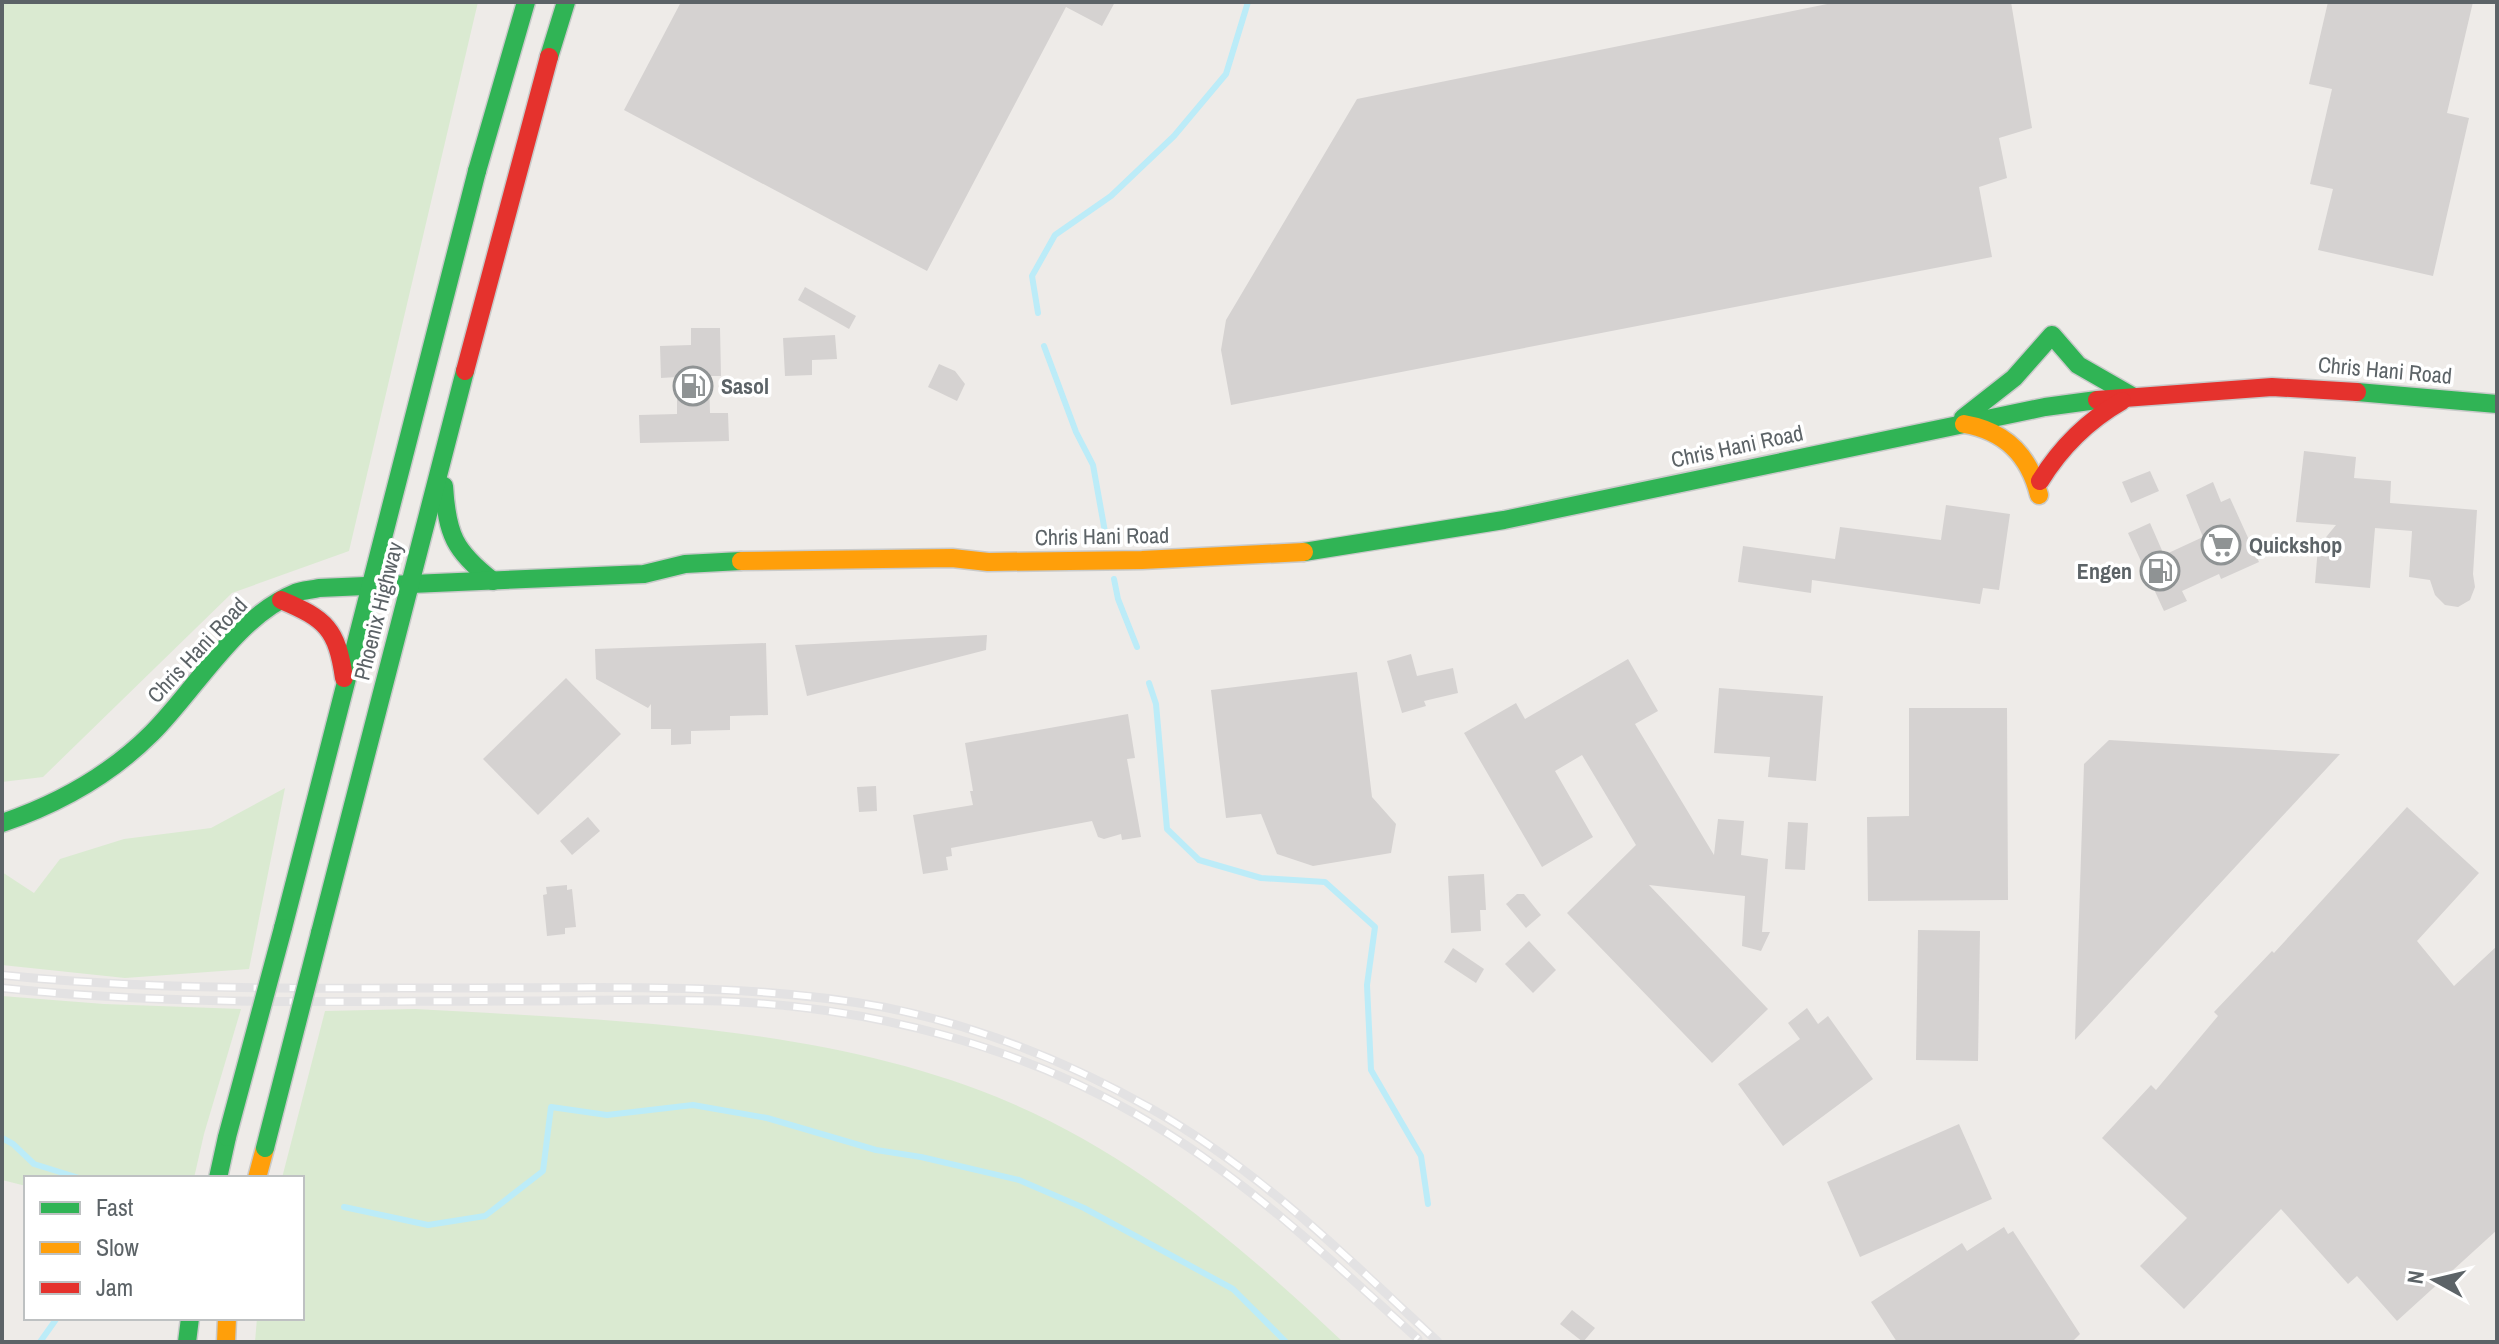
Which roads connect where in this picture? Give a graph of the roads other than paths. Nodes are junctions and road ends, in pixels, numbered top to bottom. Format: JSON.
{"nodes":[{"id":1,"x":510,"y":2,"type":"edge"},
{"id":2,"x":526,"y":2,"type":"edge"},
{"id":3,"x":564,"y":2,"type":"edge"},
{"id":4,"x":477,"y":171,"type":"junction"},
{"id":5,"x":2132,"y":396,"type":"junction"},
{"id":6,"x":2497,"y":404,"type":"edge"},
{"id":7,"x":1953,"y":424,"type":"junction"},
{"id":8,"x":443,"y":459,"type":"junction"},
{"id":9,"x":988,"y":562,"type":"junction"},
{"id":10,"x":644,"y":574,"type":"junction"},
{"id":11,"x":829,"y":578,"type":"dead end"},
{"id":12,"x":493,"y":581,"type":"junction"},
{"id":13,"x":683,"y":582,"type":"dead end"},
{"id":14,"x":371,"y":586,"type":"junction"},
{"id":15,"x":409,"y":586,"type":"junction"},
{"id":16,"x":281,"y":600,"type":"junction"},
{"id":17,"x":345,"y":685,"type":"junction"},
{"id":18,"x":2,"y":823,"type":"edge"},
{"id":19,"x":218,"y":1176,"type":"edge"},
{"id":20,"x":258,"y":1176,"type":"edge"},
{"id":21,"x":190,"y":1320,"type":"edge"},
{"id":22,"x":227,"y":1320,"type":"edge"},
{"id":23,"x":187,"y":1342,"type":"edge"},
{"id":24,"x":226,"y":1342,"type":"edge"}],
"edges":[{"from":1,"to":4,"type":"main road"},
{"from":2,"to":4,"type":"main road"},
{"from":3,"to":8,"type":"main road","name":"Phoenix Highway"},
{"from":4,"to":14,"type":"main road","name":"Phoenix Highway"},
{"from":5,"to":6,"type":"main road","name":"Chris Hani Road"},
{"from":5,"to":7,"type":"main road","name":"Chris Hani Road"},
{"from":5,"to":7,"type":"main road"},
{"from":5,"to":7,"type":"main road"},
{"from":7,"to":9,"type":"main road","name":"Chris Hani Road"},
{"from":8,"to":12,"type":"main road"},
{"from":8,"to":15,"type":"main road","name":"Phoenix Highway"},
{"from":9,"to":10,"type":"main road","name":"Chris Hani Road"},
{"from":9,"to":11,"type":"main road","name":"Chris Hani Road"},
{"from":10,"to":12,"type":"main road","name":"Chris Hani Road"},
{"from":10,"to":13,"type":"main road","name":"Chris Hani Road"},
{"from":12,"to":15,"type":"main road","name":"Chris Hani Road"},
{"from":14,"to":15,"type":"main road","name":"Chris Hani Road"},
{"from":14,"to":16,"type":"main road","name":"Chris Hani Road"},
{"from":14,"to":17,"type":"main road","name":"Phoenix Highway"},
{"from":15,"to":20,"type":"main road","name":"Phoenix Highway","bridge":true},
{"from":16,"to":17,"type":"main road"},
{"from":16,"to":18,"type":"main road","name":"Chris Hani Road"},
{"from":17,"to":19,"type":"main road","name":"Phoenix Highway","bridge":true},
{"from":21,"to":23,"type":"main road"},
{"from":22,"to":24,"type":"main road"}]}
